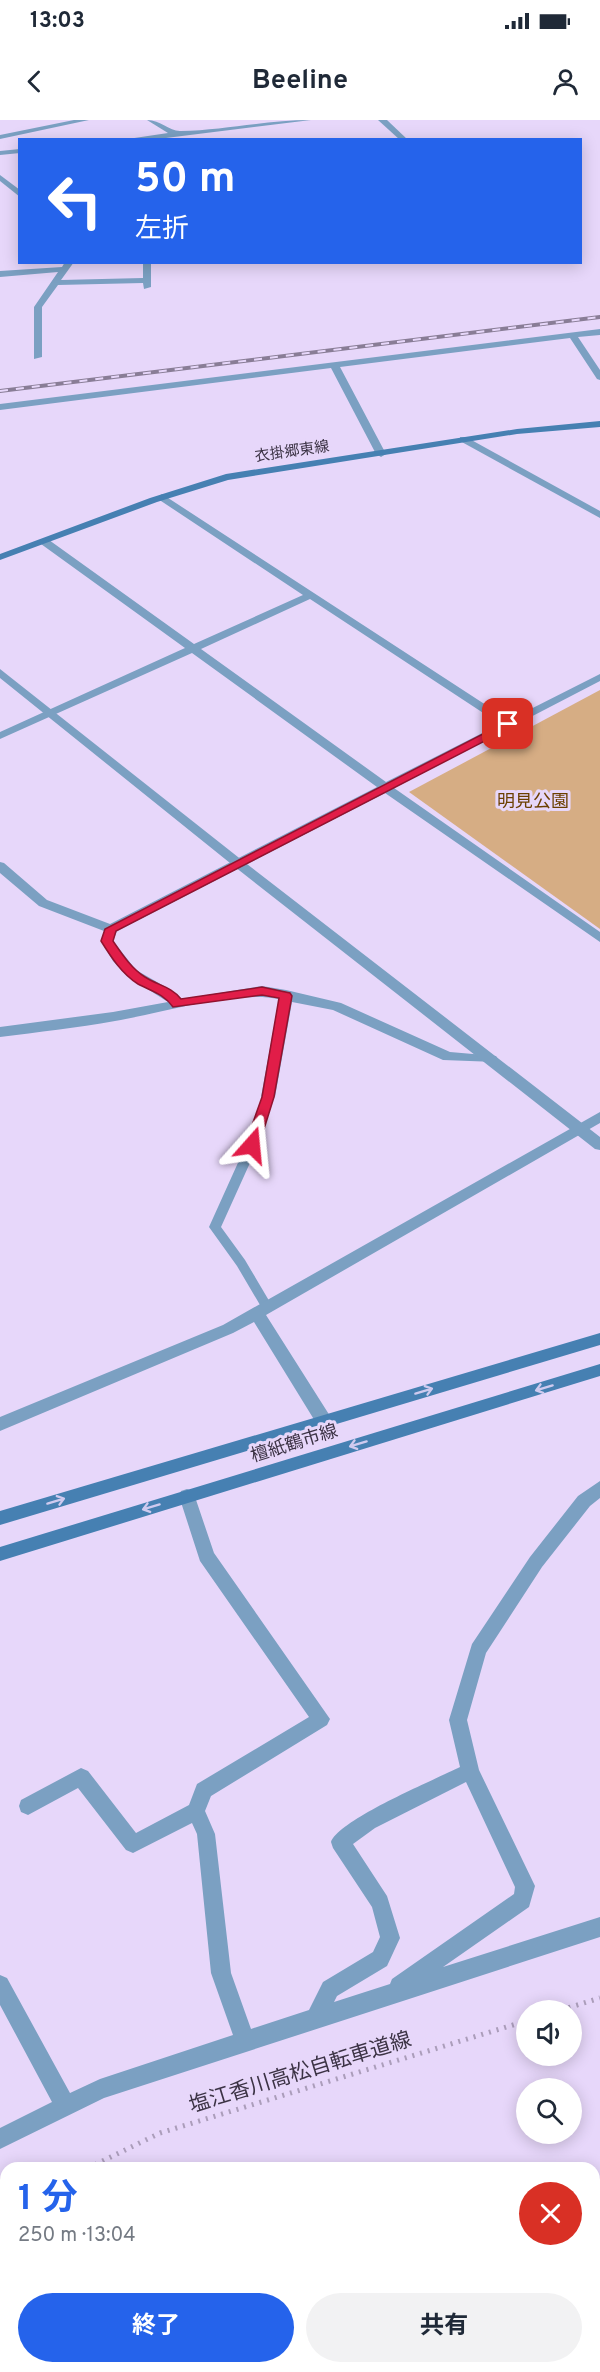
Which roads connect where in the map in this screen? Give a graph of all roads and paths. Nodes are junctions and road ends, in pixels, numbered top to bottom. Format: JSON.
{"nodes":[{"id":1,"x":85,"y":120,"type":"edge"},
{"id":2,"x":151,"y":120,"type":"edge"},
{"id":3,"x":306,"y":120,"type":"edge"},
{"id":4,"x":382,"y":120,"type":"edge"},
{"id":5,"x":176,"y":134,"type":"junction"},
{"id":6,"x":0,"y":137,"type":"edge"},
{"id":7,"x":141,"y":138,"type":"edge"},
{"id":8,"x":403,"y":138,"type":"edge"},
{"id":9,"x":18,"y":151,"type":"edge"},
{"id":10,"x":0,"y":153,"type":"edge"},
{"id":11,"x":0,"y":177,"type":"edge"},
{"id":12,"x":18,"y":193,"type":"edge"},
{"id":13,"x":147,"y":264,"type":"edge"},
{"id":14,"x":68,"y":266,"type":"edge"},
{"id":15,"x":0,"y":274,"type":"edge"},
{"id":16,"x":55,"y":283,"type":"junction"},
{"id":17,"x":600,"y":332,"type":"edge"},
{"id":18,"x":573,"y":336,"type":"junction"},
{"id":19,"x":37,"y":357,"type":"dead end"},
{"id":20,"x":334,"y":365,"type":"junction"},
{"id":21,"x":600,"y":377,"type":"edge"},
{"id":22,"x":0,"y":407,"type":"edge"},
{"id":23,"x":600,"y":424,"type":"edge"},
{"id":24,"x":463,"y":439,"type":"junction"},
{"id":25,"x":381,"y":454,"type":"junction"},
{"id":26,"x":162,"y":497,"type":"junction"},
{"id":27,"x":600,"y":515,"type":"edge"},
{"id":28,"x":45,"y":542,"type":"junction"},
{"id":29,"x":0,"y":557,"type":"edge"},
{"id":30,"x":311,"y":595,"type":"junction"},
{"id":31,"x":194,"y":649,"type":"junction"},
{"id":32,"x":0,"y":672,"type":"edge"},
{"id":33,"x":600,"y":677,"type":"edge"},
{"id":34,"x":51,"y":713,"type":"junction"},
{"id":35,"x":508,"y":724,"type":"junction"},
{"id":36,"x":0,"y":736,"type":"edge"},
{"id":37,"x":386,"y":788,"type":"junction"},
{"id":38,"x":239,"y":864,"type":"junction"},
{"id":39,"x":0,"y":866,"type":"edge"},
{"id":40,"x":111,"y":929,"type":"junction"},
{"id":41,"x":600,"y":938,"type":"edge"},
{"id":42,"x":286,"y":996,"type":"junction"},
{"id":43,"x":178,"y":1004,"type":"junction"},
{"id":44,"x":0,"y":1032,"type":"edge"},
{"id":45,"x":490,"y":1059,"type":"junction"},
{"id":46,"x":268,"y":1097,"type":"joint"},
{"id":47,"x":600,"y":1117,"type":"edge"},
{"id":48,"x":580,"y":1129,"type":"junction"},
{"id":49,"x":600,"y":1145,"type":"edge"},
{"id":50,"x":262,"y":1310,"type":"junction"},
{"id":51,"x":600,"y":1339,"type":"edge"},
{"id":52,"x":600,"y":1370,"type":"edge"},
{"id":53,"x":324,"y":1421,"type":"junction"},
{"id":54,"x":0,"y":1424,"type":"edge"},
{"id":55,"x":600,"y":1488,"type":"edge"},
{"id":56,"x":187,"y":1497,"type":"junction"},
{"id":57,"x":0,"y":1518,"type":"edge"},
{"id":58,"x":0,"y":1554,"type":"edge"},
{"id":59,"x":470,"y":1771,"type":"junction"},
{"id":60,"x":28,"y":1806,"type":"dead end"},
{"id":61,"x":196,"y":1811,"type":"junction"},
{"id":62,"x":600,"y":1927,"type":"edge"},
{"id":63,"x":0,"y":1984,"type":"edge"},
{"id":64,"x":389,"y":1994,"type":"junction"},
{"id":65,"x":600,"y":1998,"type":"edge"},
{"id":66,"x":582,"y":2004,"type":"edge"},
{"id":67,"x":316,"y":2017,"type":"junction"},
{"id":68,"x":516,"y":2023,"type":"edge"},
{"id":69,"x":245,"y":2040,"type":"junction"},
{"id":70,"x":66,"y":2106,"type":"junction"},
{"id":71,"x":0,"y":2139,"type":"edge"},
{"id":72,"x":100,"y":2162,"type":"edge"}],
"edges":[{"from":1,"to":6,"type":"street"},
{"from":2,"to":5,"type":"street"},
{"from":3,"to":5,"type":"street"},
{"from":4,"to":8,"type":"street"},
{"from":5,"to":7,"type":"street"},
{"from":9,"to":10,"type":"street"},
{"from":11,"to":12,"type":"street"},
{"from":13,"to":16,"type":"street"},
{"from":14,"to":15,"type":"street"},
{"from":14,"to":16,"type":"street"},
{"from":16,"to":19,"type":"street"},
{"from":17,"to":18,"type":"street"},
{"from":18,"to":20,"type":"street"},
{"from":18,"to":21,"type":"street"},
{"from":20,"to":22,"type":"street"},
{"from":20,"to":25,"type":"street"},
{"from":23,"to":24,"type":"main road","name":"衣掛郷東線"},
{"from":24,"to":25,"type":"main road","name":"衣掛郷東線"},
{"from":24,"to":27,"type":"street"},
{"from":25,"to":26,"type":"main road","name":"衣掛郷東線"},
{"from":26,"to":28,"type":"main road","name":"衣掛郷東線"},
{"from":26,"to":30,"type":"street"},
{"from":28,"to":29,"type":"main road","name":"衣掛郷東線"},
{"from":28,"to":31,"type":"street"},
{"from":30,"to":31,"type":"street"},
{"from":30,"to":35,"type":"street"},
{"from":31,"to":34,"type":"street"},
{"from":31,"to":37,"type":"street"},
{"from":32,"to":34,"type":"street"},
{"from":33,"to":35,"type":"street"},
{"from":34,"to":36,"type":"street"},
{"from":34,"to":38,"type":"street"},
{"from":35,"to":37,"type":"street"},
{"from":37,"to":38,"type":"street"},
{"from":37,"to":41,"type":"street"},
{"from":38,"to":40,"type":"street"},
{"from":38,"to":45,"type":"street"},
{"from":39,"to":40,"type":"street"},
{"from":40,"to":43,"type":"street"},
{"from":42,"to":43,"type":"street"},
{"from":42,"to":45,"type":"street"},
{"from":42,"to":46,"type":"street"},
{"from":43,"to":44,"type":"street"},
{"from":45,"to":48,"type":"street"},
{"from":46,"to":50,"type":"lane"},
{"from":47,"to":48,"type":"street"},
{"from":48,"to":49,"type":"street"},
{"from":48,"to":50,"type":"street"},
{"from":50,"to":53,"type":"street"},
{"from":50,"to":54,"type":"street"},
{"from":53,"to":51,"type":"main road","name":"檀紙鶴市線","one_way":true},
{"from":52,"to":56,"type":"main road","name":"檀紙鶴市線","one_way":true},
{"from":57,"to":53,"type":"main road","name":"檀紙鶴市線","one_way":true},
{"from":55,"to":59,"type":"street"},
{"from":56,"to":58,"type":"main road","name":"檀紙鶴市線","one_way":true},
{"from":56,"to":61,"type":"street"},
{"from":59,"to":64,"type":"street"},
{"from":59,"to":67,"type":"street"},
{"from":60,"to":61,"type":"street"},
{"from":61,"to":69,"type":"street"},
{"from":62,"to":64,"type":"street"},
{"from":63,"to":70,"type":"street"},
{"from":64,"to":67,"type":"street"},
{"from":65,"to":66,"type":"path"},
{"from":67,"to":69,"type":"street"},
{"from":68,"to":72,"type":"path","name":"塩江香川高松自転車道線"},
{"from":69,"to":70,"type":"street"},
{"from":70,"to":71,"type":"street"}]}
